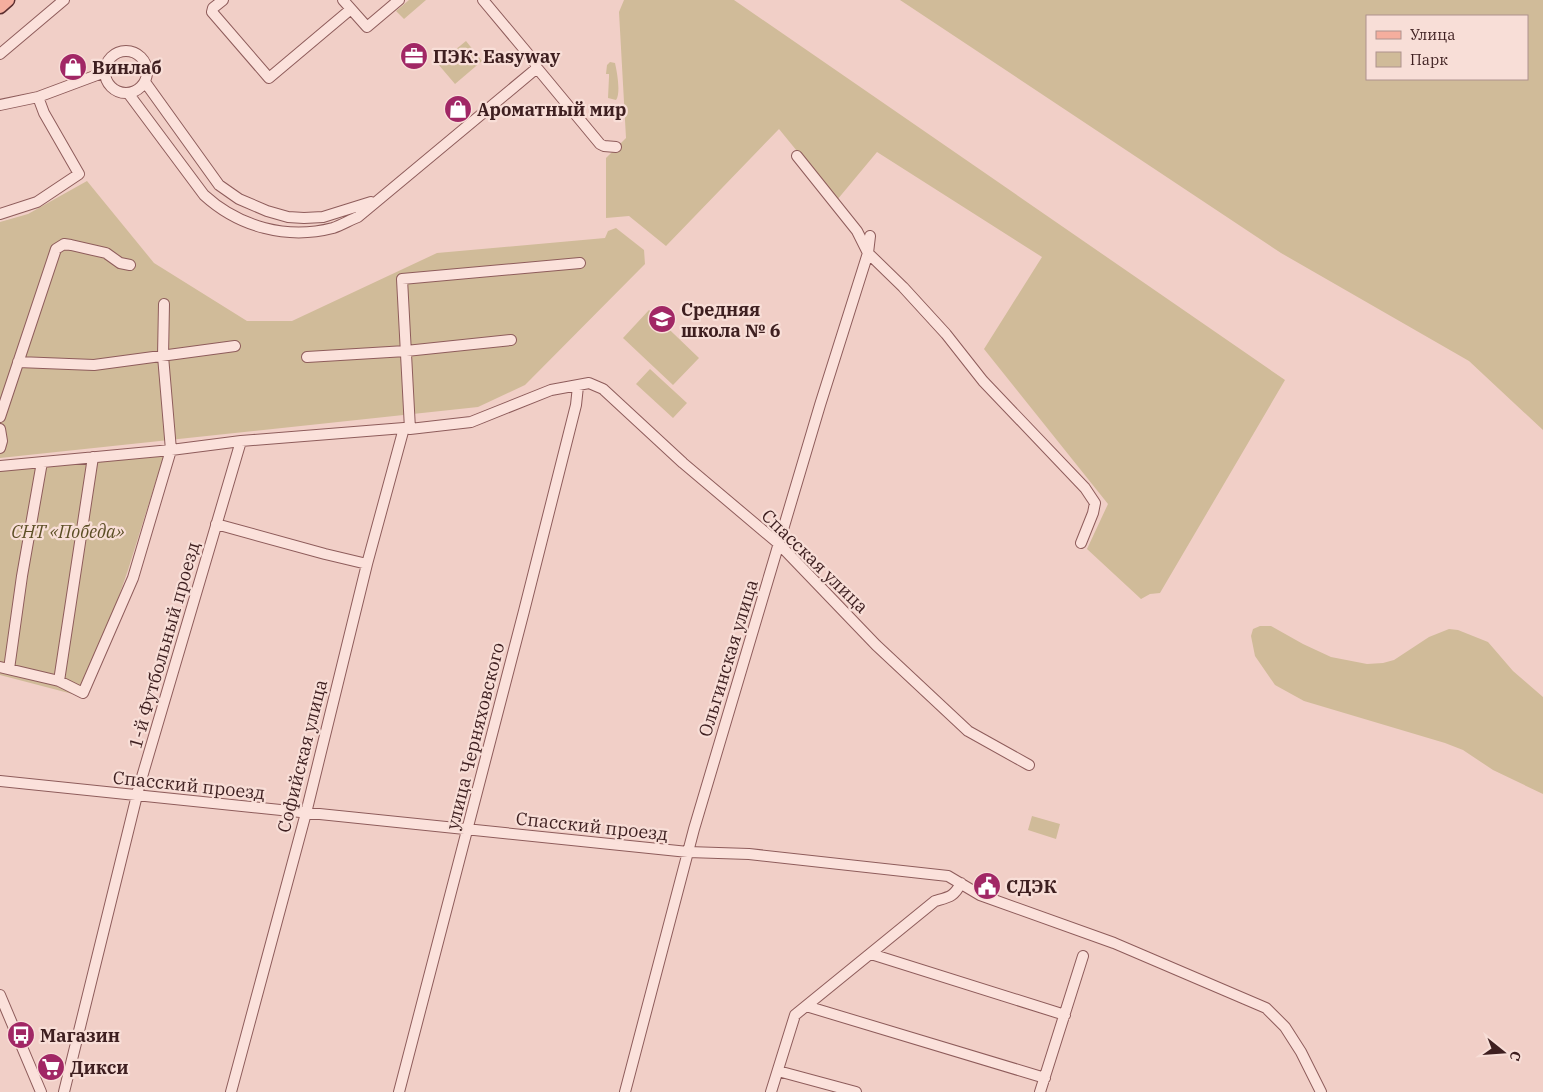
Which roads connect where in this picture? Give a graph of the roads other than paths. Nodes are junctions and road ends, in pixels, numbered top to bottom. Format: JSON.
{"nodes":[{"id":1,"x":64,"y":0,"type":"edge"},
{"id":2,"x":223,"y":0,"type":"edge"},
{"id":3,"x":343,"y":0,"type":"edge"},
{"id":4,"x":399,"y":0,"type":"edge"},
{"id":5,"x":484,"y":0,"type":"edge"},
{"id":6,"x":351,"y":9,"type":"junction"},
{"id":7,"x":0,"y":54,"type":"edge"},
{"id":8,"x":537,"y":68,"type":"junction"},
{"id":9,"x":105,"y":72,"type":"junction"},
{"id":10,"x":145,"y":82,"type":"junction"},
{"id":11,"x":128,"y":93,"type":"junction"},
{"id":12,"x":38,"y":97,"type":"junction"},
{"id":13,"x":0,"y":105,"type":"edge"},
{"id":14,"x":616,"y":147,"type":"dead end"},
{"id":15,"x":797,"y":156,"type":"dead end"},
{"id":16,"x":379,"y":199,"type":"junction"},
{"id":17,"x":0,"y":214,"type":"edge"},
{"id":18,"x":870,"y":236,"type":"dead end"},
{"id":19,"x":868,"y":253,"type":"junction"},
{"id":20,"x":580,"y":263,"type":"dead end"},
{"id":21,"x":130,"y":265,"type":"dead end"},
{"id":22,"x":164,"y":304,"type":"dead end"},
{"id":23,"x":511,"y":340,"type":"dead end"},
{"id":24,"x":235,"y":346,"type":"dead end"},
{"id":25,"x":406,"y":352,"type":"junction"},
{"id":26,"x":163,"y":356,"type":"junction"},
{"id":27,"x":307,"y":357,"type":"dead end"},
{"id":28,"x":18,"y":362,"type":"junction"},
{"id":29,"x":578,"y":386,"type":"junction"},
{"id":30,"x":0,"y":417,"type":"edge"},
{"id":31,"x":407,"y":428,"type":"junction"},
{"id":32,"x":0,"y":429,"type":"edge"},
{"id":33,"x":241,"y":441,"type":"junction"},
{"id":34,"x":0,"y":448,"type":"edge"},
{"id":35,"x":171,"y":450,"type":"junction"},
{"id":36,"x":93,"y":457,"type":"junction"},
{"id":37,"x":42,"y":462,"type":"junction"},
{"id":38,"x":0,"y":466,"type":"edge"},
{"id":39,"x":216,"y":524,"type":"junction"},
{"id":40,"x":1081,"y":543,"type":"dead end"},
{"id":41,"x":779,"y":544,"type":"junction"},
{"id":42,"x":367,"y":564,"type":"junction"},
{"id":43,"x":5,"y":668,"type":"edge"},
{"id":44,"x":59,"y":682,"type":"junction"},
{"id":45,"x":1029,"y":765,"type":"dead end"},
{"id":46,"x":0,"y":781,"type":"edge"},
{"id":47,"x":137,"y":796,"type":"junction"},
{"id":48,"x":306,"y":813,"type":"junction"},
{"id":49,"x":468,"y":830,"type":"junction"},
{"id":50,"x":688,"y":852,"type":"junction"},
{"id":51,"x":961,"y":883,"type":"junction"},
{"id":52,"x":871,"y":954,"type":"junction"},
{"id":53,"x":1083,"y":956,"type":"dead end"},
{"id":54,"x":0,"y":995,"type":"edge"},
{"id":55,"x":806,"y":1006,"type":"junction"},
{"id":56,"x":1064,"y":1015,"type":"junction"},
{"id":57,"x":778,"y":1071,"type":"junction"},
{"id":58,"x":1045,"y":1078,"type":"junction"},
{"id":59,"x":41,"y":1092,"type":"edge"},
{"id":60,"x":64,"y":1092,"type":"edge"},
{"id":61,"x":230,"y":1092,"type":"edge"},
{"id":62,"x":399,"y":1092,"type":"edge"},
{"id":63,"x":625,"y":1092,"type":"edge"},
{"id":64,"x":772,"y":1092,"type":"edge"},
{"id":65,"x":856,"y":1092,"type":"edge"},
{"id":66,"x":1040,"y":1092,"type":"edge"},
{"id":67,"x":1321,"y":1092,"type":"edge"}],
"edges":[{"from":1,"to":7,"type":"street"},
{"from":2,"to":6,"type":"street"},
{"from":3,"to":6,"type":"street"},
{"from":4,"to":6,"type":"street"},
{"from":5,"to":8,"type":"street"},
{"from":8,"to":14,"type":"street"},
{"from":8,"to":16,"type":"street"},
{"from":9,"to":10,"type":"street"},
{"from":9,"to":11,"type":"street"},
{"from":9,"to":12,"type":"street"},
{"from":10,"to":11,"type":"street"},
{"from":10,"to":16,"type":"street"},
{"from":11,"to":16,"type":"street"},
{"from":12,"to":13,"type":"street"},
{"from":12,"to":17,"type":"street"},
{"from":15,"to":19,"type":"street"},
{"from":18,"to":19,"type":"street","name":"Ольгинская улица"},
{"from":19,"to":40,"type":"street"},
{"from":19,"to":41,"type":"street","name":"Ольгинская улица"},
{"from":20,"to":25,"type":"street","name":"Софийская улица"},
{"from":21,"to":28,"type":"street"},
{"from":22,"to":26,"type":"street"},
{"from":23,"to":25,"type":"street"},
{"from":24,"to":26,"type":"street"},
{"from":25,"to":27,"type":"street"},
{"from":25,"to":31,"type":"street","name":"Софийская улица"},
{"from":26,"to":28,"type":"street"},
{"from":26,"to":35,"type":"street"},
{"from":28,"to":30,"type":"street"},
{"from":29,"to":31,"type":"street"},
{"from":29,"to":41,"type":"street","name":"Спасская улица"},
{"from":29,"to":49,"type":"street","name":"улица Черняховского"},
{"from":31,"to":33,"type":"street"},
{"from":31,"to":42,"type":"street","name":"Софийская улица"},
{"from":32,"to":34,"type":"street"},
{"from":33,"to":35,"type":"street"},
{"from":33,"to":39,"type":"street","name":"1-й Футбольный проезд"},
{"from":35,"to":36,"type":"street"},
{"from":35,"to":44,"type":"street"},
{"from":36,"to":37,"type":"street"},
{"from":36,"to":44,"type":"street"},
{"from":37,"to":38,"type":"street"},
{"from":37,"to":43,"type":"street"},
{"from":39,"to":42,"type":"street"},
{"from":39,"to":47,"type":"street","name":"1-й Футбольный проезд"},
{"from":41,"to":45,"type":"street","name":"Спасская улица"},
{"from":41,"to":50,"type":"street","name":"Ольгинская улица"},
{"from":42,"to":48,"type":"street","name":"Софийская улица"},
{"from":43,"to":44,"type":"street"},
{"from":46,"to":47,"type":"street","name":"Спасский проезд"},
{"from":47,"to":48,"type":"street","name":"Спасский проезд"},
{"from":47,"to":60,"type":"street","name":"1-й Футбольный проезд"},
{"from":48,"to":49,"type":"street","name":"Спасский проезд"},
{"from":48,"to":61,"type":"street","name":"Софийская улица"},
{"from":49,"to":50,"type":"street","name":"Спасский проезд"},
{"from":49,"to":62,"type":"street","name":"улица Черняховского"},
{"from":50,"to":51,"type":"street","name":"Спасский проезд"},
{"from":50,"to":63,"type":"street","name":"Ольгинская улица"},
{"from":51,"to":52,"type":"street"},
{"from":51,"to":67,"type":"street","name":"Спасский проезд"},
{"from":52,"to":55,"type":"street"},
{"from":52,"to":56,"type":"street"},
{"from":53,"to":56,"type":"street"},
{"from":54,"to":59,"type":"street"},
{"from":55,"to":57,"type":"street"},
{"from":55,"to":58,"type":"street"},
{"from":56,"to":58,"type":"street"},
{"from":57,"to":64,"type":"street"},
{"from":57,"to":65,"type":"street"},
{"from":58,"to":66,"type":"street"}]}
